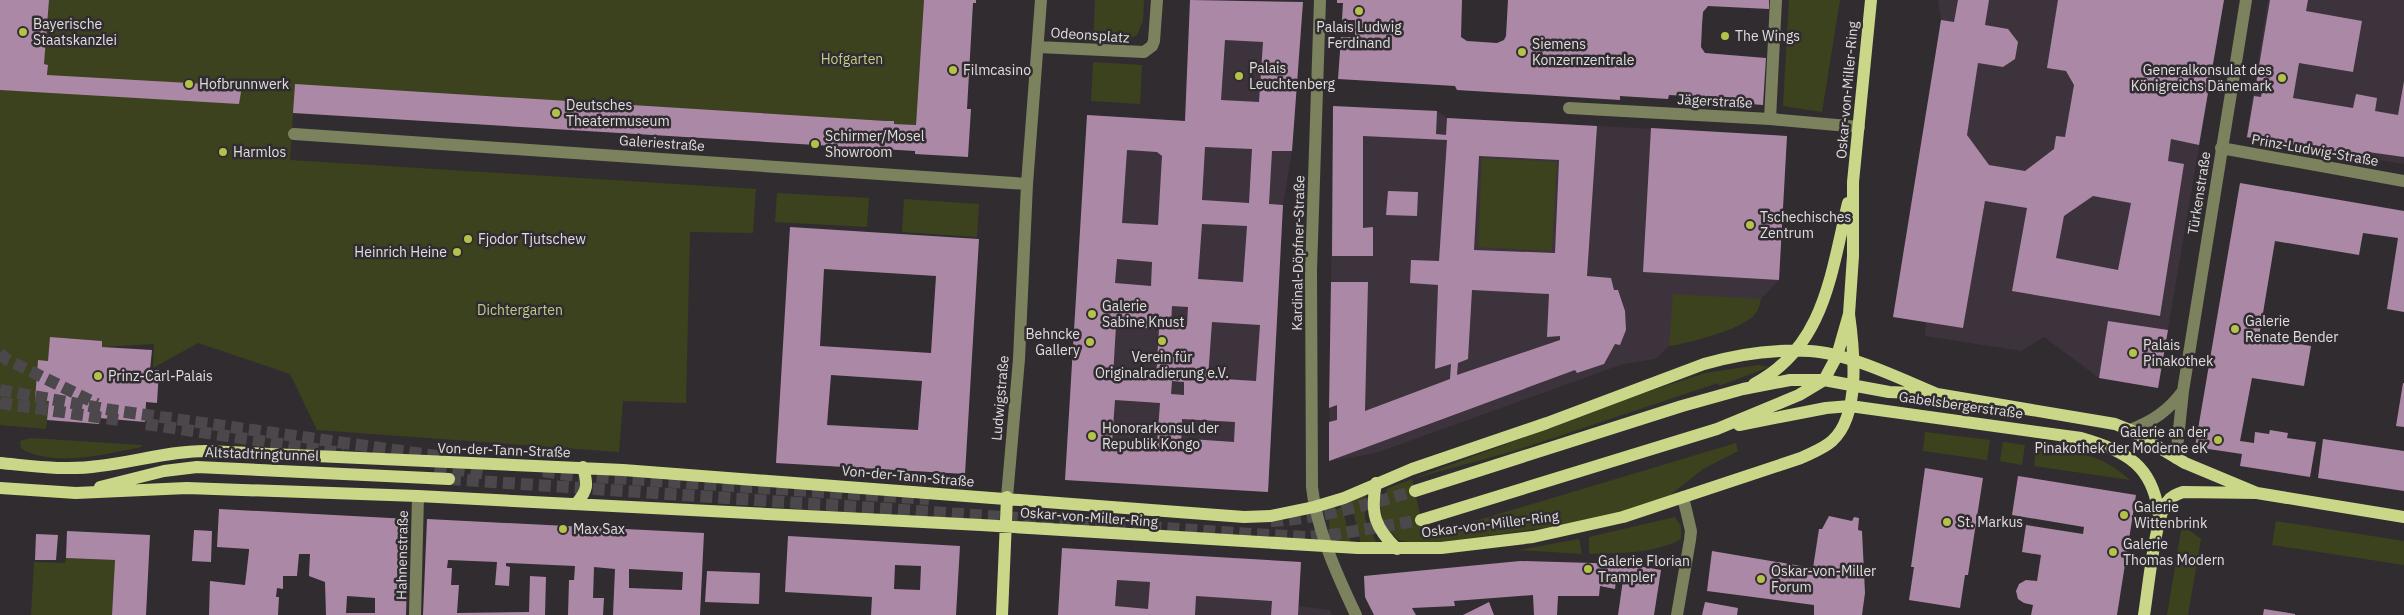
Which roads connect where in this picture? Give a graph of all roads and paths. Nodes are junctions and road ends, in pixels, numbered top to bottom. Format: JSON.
{"nodes":[{"id":1,"x":1041,"y":0,"type":"edge"},
{"id":2,"x":1157,"y":0,"type":"edge"},
{"id":3,"x":1320,"y":0,"type":"edge"},
{"id":4,"x":1776,"y":0,"type":"edge"},
{"id":5,"x":1870,"y":0,"type":"edge"},
{"id":6,"x":2246,"y":0,"type":"edge"},
{"id":7,"x":1038,"y":47,"type":"junction"},
{"id":8,"x":1569,"y":108,"type":"dead end"},
{"id":9,"x":1770,"y":119,"type":"junction"},
{"id":10,"x":1859,"y":127,"type":"junction"},
{"id":11,"x":294,"y":134,"type":"dead end"},
{"id":12,"x":2221,"y":148,"type":"junction"},
{"id":13,"x":2404,"y":181,"type":"edge"},
{"id":14,"x":1853,"y":182,"type":"junction"},
{"id":15,"x":1027,"y":184,"type":"junction"},
{"id":16,"x":1849,"y":314,"type":"junction"},
{"id":17,"x":1796,"y":351,"type":"junction"},
{"id":18,"x":1838,"y":356,"type":"junction"},
{"id":19,"x":1853,"y":361,"type":"junction"},
{"id":20,"x":1824,"y":380,"type":"junction"},
{"id":21,"x":1851,"y":385,"type":"junction"},
{"id":22,"x":1743,"y":389,"type":"junction"},
{"id":23,"x":2182,"y":390,"type":"junction"},
{"id":24,"x":1937,"y":394,"type":"junction"},
{"id":25,"x":1850,"y":406,"type":"junction"},
{"id":26,"x":1717,"y":429,"type":"junction"},
{"id":27,"x":2130,"y":430,"type":"junction"},
{"id":28,"x":2176,"y":458,"type":"junction"},
{"id":29,"x":0,"y":463,"type":"edge"},
{"id":30,"x":584,"y":467,"type":"junction"},
{"id":31,"x":450,"y":479,"type":"tunnel mouth"},
{"id":32,"x":1376,"y":483,"type":"junction"},
{"id":33,"x":0,"y":488,"type":"edge"},
{"id":34,"x":1415,"y":491,"type":"tunnel mouth"},
{"id":35,"x":76,"y":493,"type":"junction"},
{"id":36,"x":2257,"y":493,"type":"junction"},
{"id":37,"x":418,"y":496,"type":"junction"},
{"id":38,"x":1007,"y":497,"type":"junction"},
{"id":39,"x":1682,"y":498,"type":"junction"},
{"id":40,"x":576,"y":504,"type":"junction"},
{"id":41,"x":1314,"y":507,"type":"junction"},
{"id":42,"x":2159,"y":517,"type":"junction"},
{"id":43,"x":2404,"y":517,"type":"edge"},
{"id":44,"x":1422,"y":520,"type":"tunnel mouth"},
{"id":45,"x":1005,"y":527,"type":"junction"},
{"id":46,"x":1328,"y":547,"type":"junction"},
{"id":47,"x":1397,"y":549,"type":"junction"},
{"id":48,"x":415,"y":615,"type":"edge"},
{"id":49,"x":1002,"y":615,"type":"edge"},
{"id":50,"x":1356,"y":615,"type":"edge"},
{"id":51,"x":1677,"y":615,"type":"edge"},
{"id":52,"x":2144,"y":615,"type":"edge"}],
"edges":[{"from":1,"to":7,"type":"street","name":"Odeonsplatz"},
{"from":2,"to":7,"type":"street","name":"Odeonsplatz"},
{"from":3,"to":41,"type":"street","name":"Kardinal-Döpfner-Straße"},
{"from":4,"to":9,"type":"street"},
{"from":5,"to":10,"type":"main road","name":"Oskar-von-Miller-Ring"},
{"from":6,"to":12,"type":"street","name":"Türkenstraße"},
{"from":7,"to":15,"type":"street","name":"Odeonsplatz"},
{"from":8,"to":9,"type":"street","name":"Jägerstraße"},
{"from":9,"to":10,"type":"street","name":"Jägerstraße"},
{"from":10,"to":14,"type":"main road","name":"Oskar-von-Miller-Ring"},
{"from":11,"to":15,"type":"street","name":"Galeriestraße"},
{"from":12,"to":13,"type":"street","name":"Prinz-Ludwig-Straße"},
{"from":12,"to":23,"type":"street","name":"Türkenstraße"},
{"from":14,"to":16,"type":"main road","name":"Oskar-von-Miller-Ring"},
{"from":14,"to":17,"type":"main road","name":"Oskar-von-Miller-Ring"},
{"from":15,"to":38,"type":"street","name":"Ludwigstraße"},
{"from":16,"to":18,"type":"main road","name":"Oskar-von-Miller-Ring"},
{"from":16,"to":19,"type":"main road","name":"Oskar-von-Miller-Ring"},
{"from":17,"to":18,"type":"main road","name":"Oskar-von-Miller-Ring"},
{"from":17,"to":22,"type":"main road","name":"Oskar-von-Miller-Ring"},
{"from":17,"to":32,"type":"main road","name":"Oskar-von-Miller-Ring"},
{"from":18,"to":19,"type":"main road","name":"Gabelsbergerstraße"},
{"from":18,"to":20,"type":"main road","name":"Oskar-von-Miller-Ring"},
{"from":19,"to":21,"type":"main road","name":"Oskar-von-Miller-Ring"},
{"from":19,"to":24,"type":"main road","name":"Gabelsbergerstraße"},
{"from":20,"to":21,"type":"main road","name":"Gabelsbergerstraße"},
{"from":20,"to":22,"type":"main road","name":"Oskar-von-Miller-Ring"},
{"from":20,"to":26,"type":"main road","name":"Oskar-von-Miller-Ring"},
{"from":21,"to":24,"type":"main road","name":"Gabelsbergerstraße"},
{"from":21,"to":25,"type":"main road","name":"Oskar-von-Miller-Ring"},
{"from":22,"to":34,"type":"main road","name":"Oskar-von-Miller-Ring"},
{"from":23,"to":27,"type":"street","name":"Türkenstraße"},
{"from":23,"to":28,"type":"street","name":"Türkenstraße"},
{"from":24,"to":27,"type":"main road","name":"Gabelsbergerstraße"},
{"from":25,"to":26,"type":"main road","name":"Gabelsbergerstraße"},
{"from":25,"to":39,"type":"main road","name":"Oskar-von-Miller-Ring"},
{"from":25,"to":42,"type":"main road","name":"Gabelsbergerstraße"},
{"from":26,"to":44,"type":"main road","name":"Oskar-von-Miller-Ring"},
{"from":27,"to":28,"type":"main road","name":"Gabelsbergerstraße"},
{"from":28,"to":36,"type":"main road","name":"Gabelsbergerstraße"},
{"from":29,"to":30,"type":"main road","name":"Von-der-Tann-Straße"},
{"from":30,"to":38,"type":"main road","name":"Von-der-Tann-Straße"},
{"from":30,"to":40,"type":"main road"},
{"from":31,"to":35,"type":"main road","name":"Altstadtringtunnel"},
{"from":32,"to":41,"type":"main road","name":"Oskar-von-Miller-Ring"},
{"from":32,"to":47,"type":"main road"},
{"from":33,"to":35,"type":"main road"},
{"from":35,"to":37,"type":"main road"},
{"from":36,"to":42,"type":"main road","name":"Gabelsbergerstraße"},
{"from":36,"to":43,"type":"main road","name":"Gabelsbergerstraße"},
{"from":37,"to":40,"type":"main road"},
{"from":37,"to":48,"type":"street","name":"Hahnenstraße"},
{"from":38,"to":41,"type":"main road","name":"Oskar-von-Miller-Ring"},
{"from":38,"to":45,"type":"main road","name":"Ludwigstraße"},
{"from":39,"to":47,"type":"main road","name":"Oskar-von-Miller-Ring"},
{"from":39,"to":51,"type":"street"},
{"from":40,"to":45,"type":"main road"},
{"from":41,"to":46,"type":"street","name":"Kardinal-Döpfner-Straße"},
{"from":42,"to":52,"type":"main road"},
{"from":45,"to":46,"type":"main road","name":"Oskar-von-Miller-Ring"},
{"from":45,"to":49,"type":"main road","name":"Ludwigstraße"},
{"from":46,"to":47,"type":"main road","name":"Oskar-von-Miller-Ring"},
{"from":46,"to":50,"type":"street","name":"Kardinal-Döpfner-Straße"}]}
